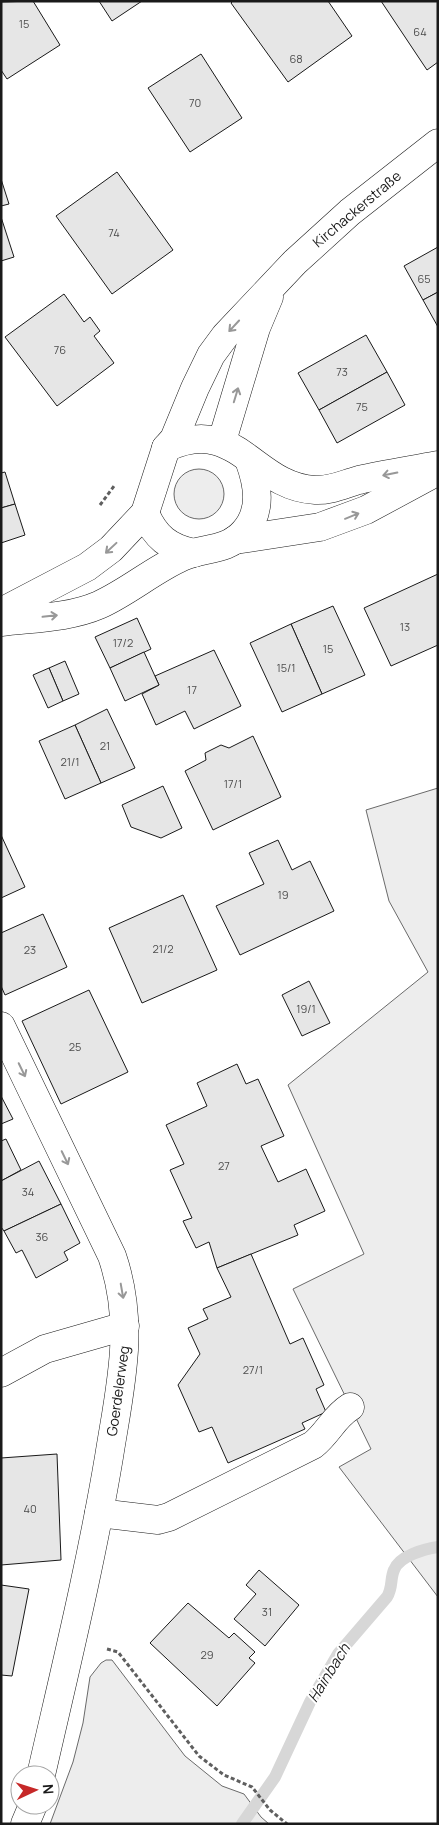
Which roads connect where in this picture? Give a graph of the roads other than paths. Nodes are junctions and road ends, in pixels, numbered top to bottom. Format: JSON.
{"nodes":[{"id":1,"x":438,"y":144,"type":"edge"},
{"id":2,"x":279,"y":278,"type":"junction"},
{"id":3,"x":222,"y":442,"type":"junction"},
{"id":4,"x":166,"y":448,"type":"junction"},
{"id":5,"x":249,"y":460,"type":"junction"},
{"id":6,"x":438,"y":465,"type":"edge"},
{"id":7,"x":438,"y":472,"type":"edge"},
{"id":8,"x":145,"y":513,"type":"junction"},
{"id":9,"x":235,"y":540,"type":"junction"},
{"id":10,"x":194,"y":553,"type":"junction"},
{"id":11,"x":1,"y":612,"type":"edge"},
{"id":12,"x":1,"y":622,"type":"edge"},
{"id":13,"x":1,"y":1026,"type":"edge"},
{"id":14,"x":124,"y":1326,"type":"junction"},
{"id":15,"x":1,"y":1373,"type":"edge"},
{"id":16,"x":350,"y":1407,"type":"dead end"},
{"id":17,"x":99,"y":1514,"type":"junction"},
{"id":18,"x":43,"y":1765,"type":"edge"}],
"edges":[{"from":1,"to":2,"type":"street","name":"Kirchackerstraße"},
{"from":3,"to":2,"type":"street","name":"Kirchackerstraße","one_way":true},
{"from":2,"to":4,"type":"street","name":"Kirchackerstraße","one_way":true},
{"from":3,"to":4,"type":"street"},
{"from":3,"to":5,"type":"street"},
{"from":4,"to":8,"type":"street"},
{"from":6,"to":5,"type":"street","one_way":true},
{"from":5,"to":9,"type":"street"},
{"from":9,"to":7,"type":"street","one_way":true},
{"from":8,"to":10,"type":"street"},
{"from":8,"to":11,"type":"street","one_way":true},
{"from":9,"to":10,"type":"street"},
{"from":12,"to":10,"type":"street","one_way":true},
{"from":13,"to":14,"type":"street","name":"Goerdelerweg","one_way":true},
{"from":14,"to":15,"type":"street"},
{"from":14,"to":17,"type":"street","name":"Goerdelerweg"},
{"from":16,"to":17,"type":"street"},
{"from":17,"to":18,"type":"street","name":"Goerdelerweg"}]}
